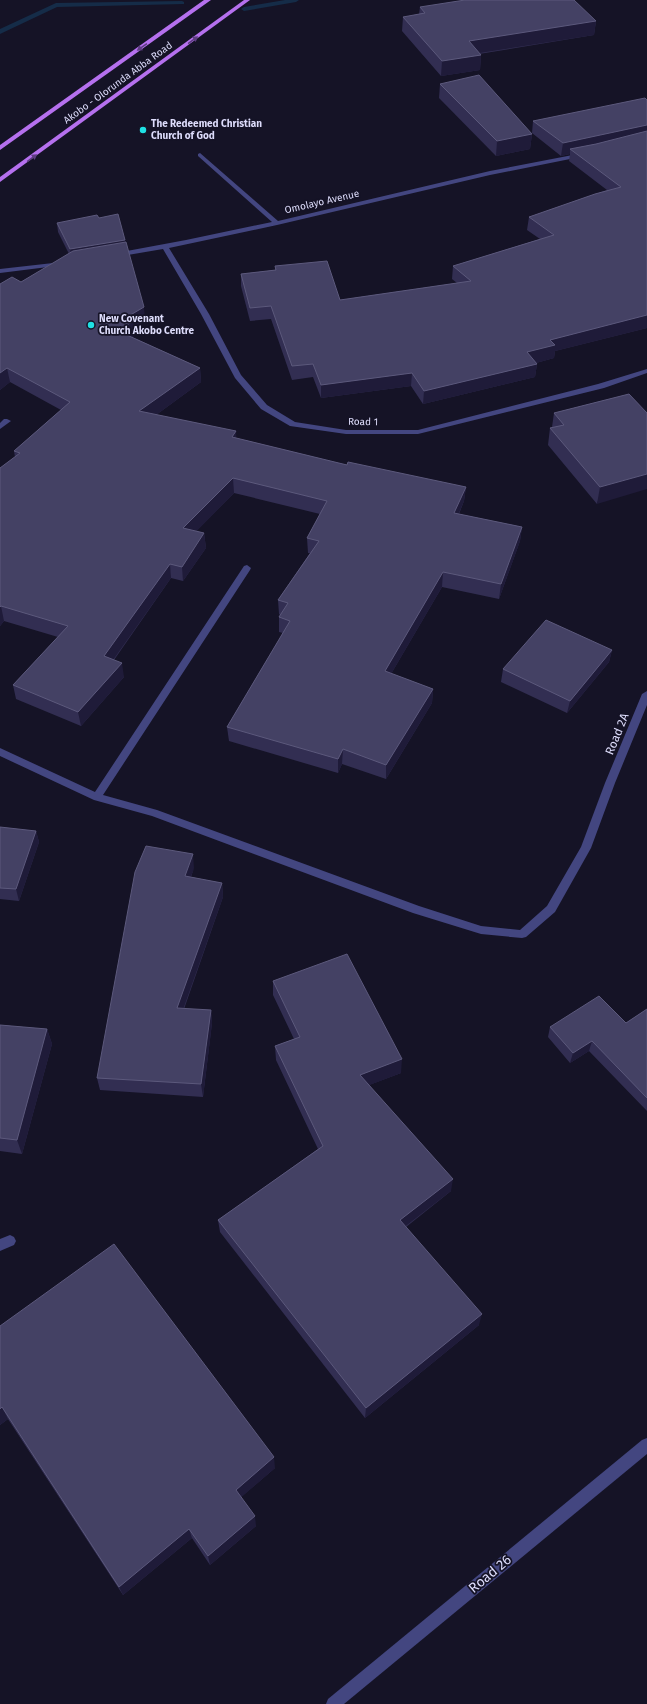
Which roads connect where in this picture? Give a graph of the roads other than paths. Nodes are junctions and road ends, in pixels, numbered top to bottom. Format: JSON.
{"nodes":[{"id":1,"x":208,"y":0,"type":"edge"},
{"id":2,"x":247,"y":0,"type":"edge"},
{"id":3,"x":0,"y":148,"type":"edge"},
{"id":4,"x":594,"y":153,"type":"edge"},
{"id":5,"x":200,"y":155,"type":"dead end"},
{"id":6,"x":0,"y":180,"type":"edge"},
{"id":7,"x":278,"y":223,"type":"junction"},
{"id":8,"x":165,"y":247,"type":"junction"},
{"id":9,"x":106,"y":257,"type":"edge"},
{"id":10,"x":70,"y":263,"type":"edge"},
{"id":11,"x":0,"y":271,"type":"edge"},
{"id":12,"x":647,"y":371,"type":"edge"},
{"id":13,"x":7,"y":421,"type":"dead end"},
{"id":14,"x":0,"y":427,"type":"edge"},
{"id":15,"x":247,"y":568,"type":"dead end"},
{"id":16,"x":647,"y":694,"type":"edge"},
{"id":17,"x":0,"y":752,"type":"edge"},
{"id":18,"x":97,"y":797,"type":"junction"},
{"id":19,"x":647,"y":1445,"type":"edge"},
{"id":20,"x":333,"y":1704,"type":"edge"}],
"edges":[{"from":1,"to":3,"type":"main road","name":"Akobo - Olorunda Abba Road","one_way":true},
{"from":6,"to":2,"type":"main road","name":"Akobo - Olorunda Abba Road","one_way":true},
{"from":4,"to":7,"type":"street","name":"Omolayo Avenue"},
{"from":5,"to":7,"type":"street"},
{"from":7,"to":8,"type":"street","name":"Omolayo Avenue"},
{"from":8,"to":9,"type":"street","name":"Omolayo Avenue"},
{"from":8,"to":12,"type":"street","name":"Road 1"},
{"from":10,"to":11,"type":"street"},
{"from":13,"to":14,"type":"street"},
{"from":15,"to":18,"type":"street"},
{"from":16,"to":18,"type":"street","name":"Road 2A"},
{"from":17,"to":18,"type":"street","name":"Road 2A"},
{"from":19,"to":20,"type":"street","name":"Road 26"}]}
